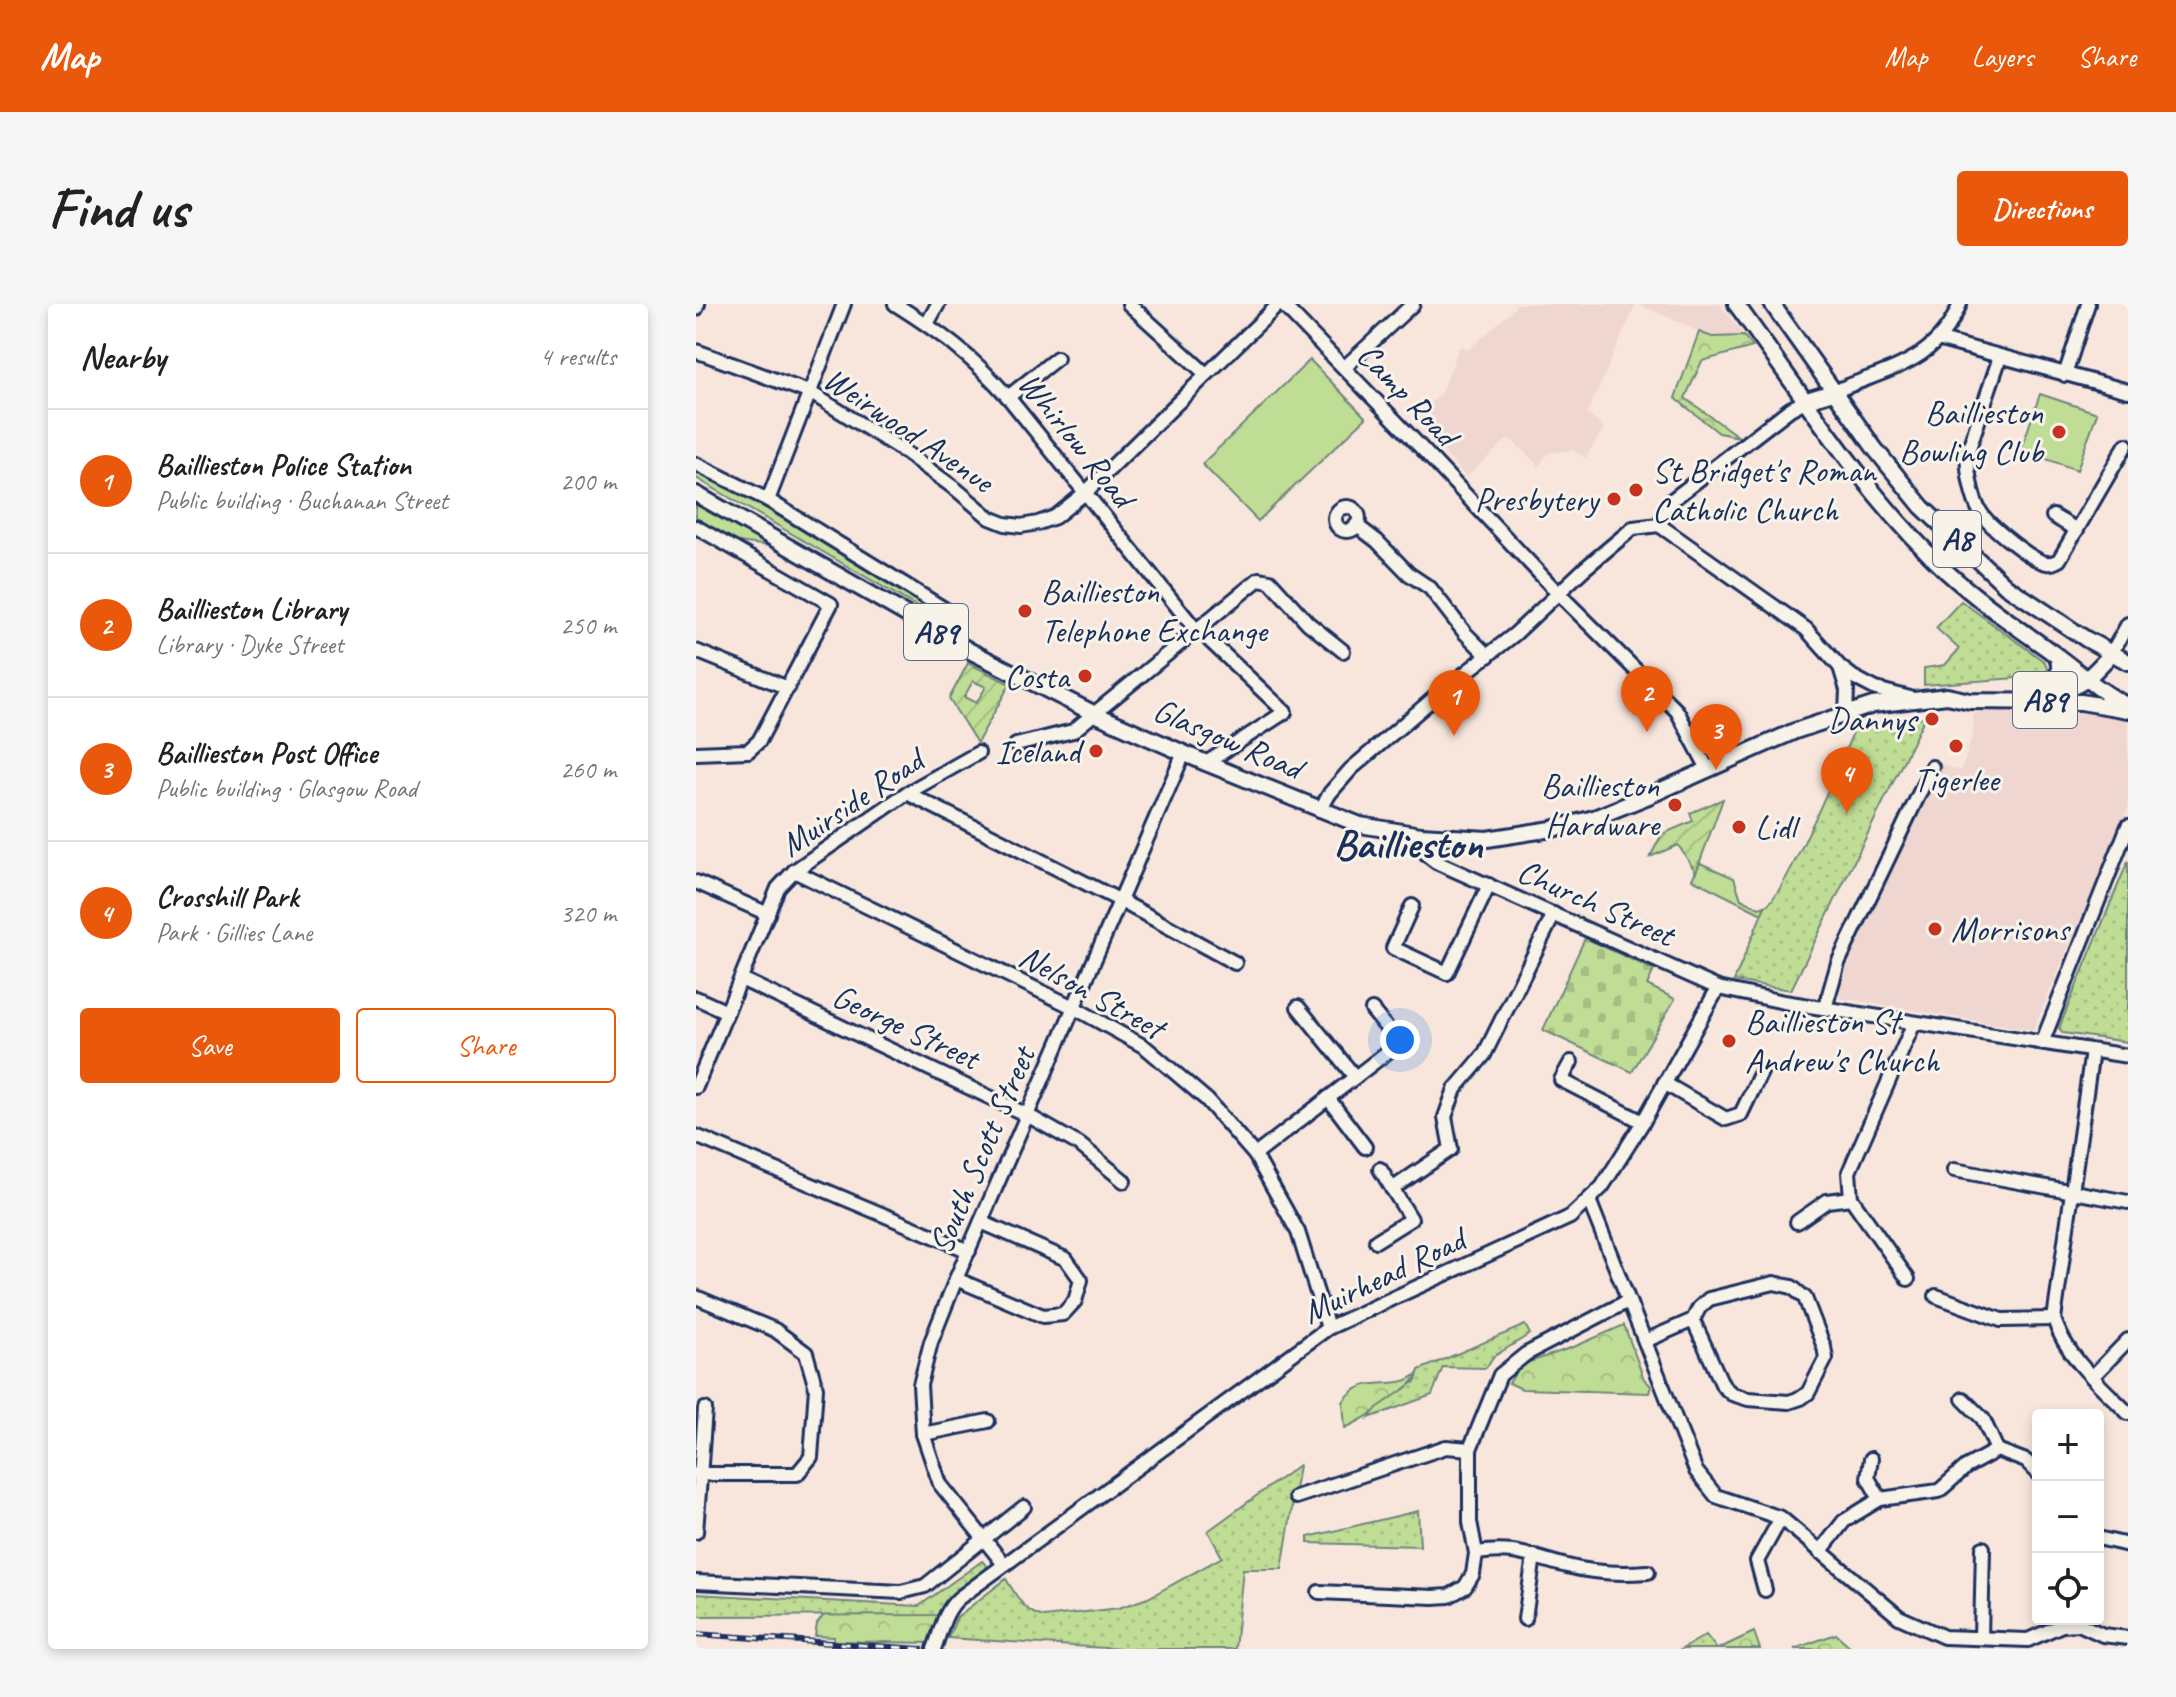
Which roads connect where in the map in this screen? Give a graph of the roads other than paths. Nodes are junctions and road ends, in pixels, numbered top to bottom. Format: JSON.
{"nodes":[{"id":1,"x":844,"y":304,"type":"edge"},
{"id":2,"x":895,"y":304,"type":"edge"},
{"id":3,"x":938,"y":304,"type":"edge"},
{"id":4,"x":1129,"y":304,"type":"edge"},
{"id":5,"x":1280,"y":304,"type":"edge"},
{"id":6,"x":1413,"y":304,"type":"edge"},
{"id":7,"x":1736,"y":304,"type":"edge"},
{"id":8,"x":1772,"y":304,"type":"edge"},
{"id":9,"x":1960,"y":304,"type":"edge"},
{"id":10,"x":2088,"y":304,"type":"edge"},
{"id":11,"x":927,"y":324,"type":"junction"},
{"id":12,"x":1941,"y":340,"type":"junction"},
{"id":13,"x":696,"y":351,"type":"edge"},
{"id":14,"x":2000,"y":357,"type":"junction"},
{"id":15,"x":1057,"y":358,"type":"dead end"},
{"id":16,"x":1345,"y":367,"type":"junction"},
{"id":17,"x":1206,"y":374,"type":"junction"},
{"id":18,"x":2065,"y":375,"type":"junction"},
{"id":19,"x":1836,"y":391,"type":"junction"},
{"id":20,"x":2128,"y":391,"type":"edge"},
{"id":21,"x":811,"y":393,"type":"junction"},
{"id":22,"x":1008,"y":397,"type":"junction"},
{"id":23,"x":1807,"y":400,"type":"junction"},
{"id":24,"x":2126,"y":445,"type":"edge"},
{"id":25,"x":696,"y":464,"type":"edge"},
{"id":26,"x":1085,"y":493,"type":"junction"},
{"id":27,"x":696,"y":494,"type":"edge"},
{"id":28,"x":768,"y":500,"type":"junction"},
{"id":29,"x":2053,"y":516,"type":"dead end"},
{"id":30,"x":1356,"y":525,"type":"dead end"},
{"id":31,"x":1659,"y":525,"type":"junction"},
{"id":32,"x":696,"y":527,"type":"edge"},
{"id":33,"x":2077,"y":530,"type":"junction"},
{"id":34,"x":1558,"y":593,"type":"junction"},
{"id":35,"x":954,"y":615,"type":"dead end"},
{"id":36,"x":2128,"y":624,"type":"edge"},
{"id":37,"x":1196,"y":630,"type":"junction"},
{"id":38,"x":1210,"y":641,"type":"dead end"},
{"id":39,"x":696,"y":651,"type":"edge"},
{"id":40,"x":1343,"y":651,"type":"dead end"},
{"id":41,"x":1488,"y":656,"type":"junction"},
{"id":42,"x":2057,"y":656,"type":"junction"},
{"id":43,"x":2106,"y":660,"type":"junction"},
{"id":44,"x":2128,"y":662,"type":"edge"},
{"id":45,"x":1840,"y":667,"type":"junction"},
{"id":46,"x":2087,"y":681,"type":"junction"},
{"id":47,"x":788,"y":688,"type":"junction"},
{"id":48,"x":2027,"y":692,"type":"junction"},
{"id":49,"x":1962,"y":697,"type":"junction"},
{"id":50,"x":1910,"y":698,"type":"junction"},
{"id":51,"x":2128,"y":698,"type":"edge"},
{"id":52,"x":2128,"y":708,"type":"edge"},
{"id":53,"x":1846,"y":713,"type":"junction"},
{"id":54,"x":1095,"y":714,"type":"junction"},
{"id":55,"x":1016,"y":745,"type":"dead end"},
{"id":56,"x":696,"y":753,"type":"edge"},
{"id":57,"x":978,"y":753,"type":"dead end"},
{"id":58,"x":1184,"y":753,"type":"junction"},
{"id":59,"x":1206,"y":763,"type":"junction"},
{"id":60,"x":1932,"y":767,"type":"dead end"},
{"id":61,"x":1708,"y":769,"type":"junction"},
{"id":62,"x":907,"y":793,"type":"junction"},
{"id":63,"x":1320,"y":810,"type":"junction"},
{"id":64,"x":2128,"y":826,"type":"edge"},
{"id":65,"x":1421,"y":835,"type":"junction"},
{"id":66,"x":794,"y":871,"type":"junction"},
{"id":67,"x":696,"y":882,"type":"edge"},
{"id":68,"x":1489,"y":885,"type":"junction"},
{"id":69,"x":1119,"y":900,"type":"junction"},
{"id":70,"x":1412,"y":906,"type":"dead end"},
{"id":71,"x":768,"y":914,"type":"junction"},
{"id":72,"x":1554,"y":914,"type":"junction"},
{"id":73,"x":1235,"y":963,"type":"dead end"},
{"id":74,"x":741,"y":979,"type":"junction"},
{"id":75,"x":1718,"y":988,"type":"junction"},
{"id":76,"x":696,"y":998,"type":"edge"},
{"id":77,"x":1073,"y":1007,"type":"junction"},
{"id":78,"x":1298,"y":1007,"type":"dead end"},
{"id":79,"x":1825,"y":1008,"type":"junction"},
{"id":80,"x":1372,"y":1010,"type":"dead end"},
{"id":81,"x":727,"y":1012,"type":"junction"},
{"id":82,"x":1914,"y":1023,"type":"junction"},
{"id":83,"x":2042,"y":1043,"type":"junction"},
{"id":84,"x":2092,"y":1051,"type":"junction"},
{"id":85,"x":2128,"y":1056,"type":"edge"},
{"id":86,"x":1571,"y":1062,"type":"dead end"},
{"id":87,"x":1763,"y":1068,"type":"dead end"},
{"id":88,"x":1355,"y":1077,"type":"junction"},
{"id":89,"x":1664,"y":1083,"type":"junction"},
{"id":90,"x":696,"y":1087,"type":"edge"},
{"id":91,"x":1328,"y":1098,"type":"junction"},
{"id":92,"x":1027,"y":1115,"type":"junction"},
{"id":93,"x":1643,"y":1122,"type":"junction"},
{"id":94,"x":696,"y":1136,"type":"edge"},
{"id":95,"x":1365,"y":1147,"type":"dead end"},
{"id":96,"x":1255,"y":1155,"type":"junction"},
{"id":97,"x":1380,"y":1169,"type":"dead end"},
{"id":98,"x":1954,"y":1170,"type":"dead end"},
{"id":99,"x":1124,"y":1181,"type":"dead end"},
{"id":100,"x":1392,"y":1189,"type":"junction"},
{"id":101,"x":2071,"y":1193,"type":"junction"},
{"id":102,"x":1851,"y":1198,"type":"junction"},
{"id":103,"x":1589,"y":1200,"type":"junction"},
{"id":104,"x":2128,"y":1202,"type":"edge"},
{"id":105,"x":981,"y":1222,"type":"junction"},
{"id":106,"x":1797,"y":1222,"type":"dead end"},
{"id":107,"x":1376,"y":1241,"type":"dead end"},
{"id":108,"x":969,"y":1251,"type":"junction"},
{"id":109,"x":956,"y":1279,"type":"junction"},
{"id":110,"x":1908,"y":1279,"type":"dead end"},
{"id":111,"x":1936,"y":1296,"type":"dead end"},
{"id":112,"x":696,"y":1297,"type":"edge"},
{"id":113,"x":1628,"y":1301,"type":"junction"},
{"id":114,"x":2054,"y":1319,"type":"junction"},
{"id":115,"x":1693,"y":1320,"type":"junction"},
{"id":116,"x":1328,"y":1328,"type":"junction"},
{"id":117,"x":2128,"y":1340,"type":"edge"},
{"id":118,"x":1645,"y":1341,"type":"junction"},
{"id":119,"x":2092,"y":1377,"type":"junction"},
{"id":120,"x":1963,"y":1399,"type":"dead end"},
{"id":121,"x":705,"y":1409,"type":"dead end"},
{"id":122,"x":2128,"y":1413,"type":"edge"},
{"id":123,"x":988,"y":1421,"type":"dead end"},
{"id":124,"x":923,"y":1434,"type":"junction"},
{"id":125,"x":1470,"y":1449,"type":"junction"},
{"id":126,"x":1997,"y":1450,"type":"junction"},
{"id":127,"x":1871,"y":1459,"type":"dead end"},
{"id":128,"x":2032,"y":1467,"type":"edge"},
{"id":129,"x":698,"y":1474,"type":"edge"},
{"id":130,"x":1296,"y":1497,"type":"dead end"},
{"id":131,"x":1880,"y":1499,"type":"junction"},
{"id":132,"x":1024,"y":1507,"type":"dead end"},
{"id":133,"x":1781,"y":1518,"type":"junction"},
{"id":134,"x":696,"y":1532,"type":"edge"},
{"id":135,"x":2104,"y":1539,"type":"edge"},
{"id":136,"x":984,"y":1540,"type":"junction"},
{"id":137,"x":2128,"y":1545,"type":"edge"},
{"id":138,"x":1983,"y":1548,"type":"dead end"},
{"id":139,"x":1820,"y":1552,"type":"junction"},
{"id":140,"x":1476,"y":1553,"type":"junction"},
{"id":141,"x":1534,"y":1556,"type":"junction"},
{"id":142,"x":1003,"y":1563,"type":"junction"},
{"id":143,"x":1648,"y":1572,"type":"dead end"},
{"id":144,"x":696,"y":1582,"type":"edge"},
{"id":145,"x":1765,"y":1590,"type":"dead end"},
{"id":146,"x":1319,"y":1592,"type":"dead end"},
{"id":147,"x":1525,"y":1619,"type":"dead end"},
{"id":148,"x":2058,"y":1625,"type":"edge"},
{"id":149,"x":2081,"y":1625,"type":"edge"},
{"id":150,"x":1981,"y":1638,"type":"junction"},
{"id":151,"x":2128,"y":1638,"type":"edge"},
{"id":152,"x":934,"y":1649,"type":"edge"}],
"edges":[{"from":1,"to":21,"type":"street"},
{"from":2,"to":11,"type":"street","name":"Whirlow Road"},
{"from":3,"to":11,"type":"street"},
{"from":4,"to":17,"type":"street"},
{"from":5,"to":16,"type":"street","name":"Camp Road"},
{"from":5,"to":17,"type":"street","name":"Weirwood Avenue"},
{"from":6,"to":16,"type":"street"},
{"from":7,"to":23,"type":"main road","number":"A8"},
{"from":8,"to":19,"type":"main road","number":"A8"},
{"from":9,"to":12,"type":"street"},
{"from":10,"to":18,"type":"street"},
{"from":11,"to":22,"type":"street","name":"Whirlow Road"},
{"from":12,"to":14,"type":"street"},
{"from":12,"to":19,"type":"street"},
{"from":13,"to":21,"type":"street","name":"Weirwood Avenue"},
{"from":14,"to":18,"type":"street"},
{"from":14,"to":33,"type":"street"},
{"from":15,"to":22,"type":"street"},
{"from":16,"to":34,"type":"street","name":"Camp Road"},
{"from":17,"to":26,"type":"street","name":"Weirwood Avenue"},
{"from":18,"to":20,"type":"street"},
{"from":19,"to":23,"type":"main road"},
{"from":19,"to":43,"type":"main road","number":"A8"},
{"from":21,"to":26,"type":"street","name":"Weirwood Avenue"},
{"from":21,"to":28,"type":"street"},
{"from":22,"to":26,"type":"street","name":"Whirlow Road"},
{"from":23,"to":31,"type":"street"},
{"from":23,"to":42,"type":"main road","number":"A8"},
{"from":24,"to":33,"type":"street"},
{"from":25,"to":28,"type":"street"},
{"from":26,"to":37,"type":"street","name":"Whirlow Road"},
{"from":27,"to":54,"type":"main road","name":"Glasgow Road","number":"A89"},
{"from":28,"to":35,"type":"street"},
{"from":29,"to":33,"type":"street"},
{"from":30,"to":41,"type":"street"},
{"from":31,"to":34,"type":"street"},
{"from":31,"to":45,"type":"street"},
{"from":32,"to":47,"type":"street"},
{"from":34,"to":41,"type":"street"},
{"from":34,"to":61,"type":"street","name":"Camp Road"},
{"from":36,"to":43,"type":"street"},
{"from":37,"to":40,"type":"street"},
{"from":37,"to":54,"type":"street"},
{"from":38,"to":59,"type":"street"},
{"from":39,"to":47,"type":"street"},
{"from":41,"to":63,"type":"street"},
{"from":42,"to":46,"type":"main road","number":"A8"},
{"from":42,"to":48,"type":"main road"},
{"from":43,"to":44,"type":"main road","number":"A8"},
{"from":43,"to":46,"type":"main road"},
{"from":43,"to":51,"type":"main road"},
{"from":45,"to":50,"type":"street"},
{"from":45,"to":53,"type":"street"},
{"from":46,"to":48,"type":"main road","number":"A89"},
{"from":46,"to":52,"type":"main road","number":"A8"},
{"from":47,"to":56,"type":"street"},
{"from":48,"to":49,"type":"main road","number":"A89"},
{"from":49,"to":50,"type":"main road","number":"A89"},
{"from":49,"to":52,"type":"main road","number":"A89"},
{"from":50,"to":53,"type":"main road","number":"A89"},
{"from":53,"to":61,"type":"main road","name":"Glasgow Road","number":"A89"},
{"from":54,"to":55,"type":"street"},
{"from":54,"to":58,"type":"main road","name":"Glasgow Road","number":"A89"},
{"from":57,"to":62,"type":"street","name":"Muirside Road"},
{"from":58,"to":59,"type":"main road","name":"Glasgow Road","number":"A89"},
{"from":58,"to":69,"type":"street","name":"South Scott Street"},
{"from":59,"to":63,"type":"main road","name":"Glasgow Road","number":"A89"},
{"from":60,"to":79,"type":"street"},
{"from":61,"to":65,"type":"main road","name":"Glasgow Road","number":"A89"},
{"from":62,"to":66,"type":"street","name":"Muirside Road"},
{"from":62,"to":69,"type":"street"},
{"from":63,"to":65,"type":"main road","name":"Glasgow Road","number":"A89"},
{"from":64,"to":83,"type":"street"},
{"from":65,"to":68,"type":"street","name":"Church Street"},
{"from":66,"to":71,"type":"street","name":"Muirside Road"},
{"from":66,"to":77,"type":"street","name":"Nelson Street"},
{"from":67,"to":71,"type":"street"},
{"from":68,"to":70,"type":"street"},
{"from":68,"to":72,"type":"street","name":"Church Street"},
{"from":69,"to":73,"type":"street"},
{"from":69,"to":77,"type":"street","name":"South Scott Street"},
{"from":71,"to":74,"type":"street","name":"Muirside Road"},
{"from":72,"to":75,"type":"street","name":"Church Street"},
{"from":72,"to":100,"type":"street"},
{"from":74,"to":81,"type":"street","name":"Muirside Road"},
{"from":74,"to":92,"type":"street","name":"George Street"},
{"from":75,"to":79,"type":"street","name":"Church Street"},
{"from":75,"to":89,"type":"street","name":"Muirhead Road"},
{"from":76,"to":81,"type":"street"},
{"from":77,"to":92,"type":"street","name":"South Scott Street"},
{"from":77,"to":96,"type":"street","name":"Nelson Street"},
{"from":78,"to":88,"type":"street"},
{"from":79,"to":82,"type":"street","name":"Church Street"},
{"from":80,"to":88,"type":"street"},
{"from":81,"to":90,"type":"street","name":"Muirside Road"},
{"from":82,"to":83,"type":"street","name":"Church Street"},
{"from":82,"to":102,"type":"street"},
{"from":83,"to":84,"type":"street","name":"Church Street"},
{"from":84,"to":85,"type":"street","name":"Church Street"},
{"from":84,"to":101,"type":"street"},
{"from":86,"to":93,"type":"street"},
{"from":87,"to":89,"type":"street"},
{"from":88,"to":91,"type":"street"},
{"from":89,"to":93,"type":"street","name":"Muirhead Road"},
{"from":91,"to":95,"type":"street"},
{"from":91,"to":96,"type":"street"},
{"from":92,"to":99,"type":"street","name":"George Street"},
{"from":92,"to":105,"type":"street","name":"South Scott Street"},
{"from":93,"to":103,"type":"street","name":"Muirhead Road"},
{"from":94,"to":108,"type":"street"},
{"from":96,"to":116,"type":"street","name":"Nelson Street"},
{"from":97,"to":100,"type":"street"},
{"from":98,"to":101,"type":"street"},
{"from":100,"to":107,"type":"street"},
{"from":101,"to":104,"type":"street"},
{"from":101,"to":114,"type":"street"},
{"from":102,"to":106,"type":"street"},
{"from":102,"to":110,"type":"street"},
{"from":103,"to":113,"type":"street"},
{"from":103,"to":116,"type":"street","name":"Muirhead Road"},
{"from":105,"to":108,"type":"street","name":"South Scott Street"},
{"from":105,"to":109,"type":"street"},
{"from":108,"to":109,"type":"street","name":"South Scott Street"},
{"from":109,"to":124,"type":"street","name":"South Scott Street"},
{"from":111,"to":114,"type":"street"},
{"from":112,"to":129,"type":"street"},
{"from":113,"to":118,"type":"street"},
{"from":113,"to":125,"type":"street"},
{"from":114,"to":119,"type":"street"},
{"from":115,"to":115,"type":"street"},
{"from":115,"to":118,"type":"street"},
{"from":116,"to":142,"type":"street","name":"Muirhead Road"},
{"from":117,"to":119,"type":"street"},
{"from":118,"to":133,"type":"street"},
{"from":119,"to":122,"type":"street"},
{"from":120,"to":126,"type":"street"},
{"from":121,"to":129,"type":"street"},
{"from":123,"to":124,"type":"street"},
{"from":124,"to":136,"type":"street","name":"South Scott Street"},
{"from":125,"to":130,"type":"street"},
{"from":125,"to":140,"type":"street"},
{"from":126,"to":128,"type":"street"},
{"from":126,"to":131,"type":"street"},
{"from":127,"to":131,"type":"street"},
{"from":129,"to":134,"type":"street"},
{"from":131,"to":139,"type":"street"},
{"from":132,"to":136,"type":"street"},
{"from":133,"to":139,"type":"street"},
{"from":133,"to":145,"type":"street"},
{"from":135,"to":137,"type":"street"},
{"from":136,"to":142,"type":"street","name":"South Scott Street"},
{"from":136,"to":144,"type":"street"},
{"from":138,"to":150,"type":"street"},
{"from":139,"to":150,"type":"street"},
{"from":140,"to":141,"type":"street"},
{"from":140,"to":146,"type":"street"},
{"from":141,"to":143,"type":"street"},
{"from":141,"to":147,"type":"street"},
{"from":142,"to":152,"type":"street","name":"Muirhead Road"},
{"from":148,"to":150,"type":"street"},
{"from":149,"to":151,"type":"street"}]}
